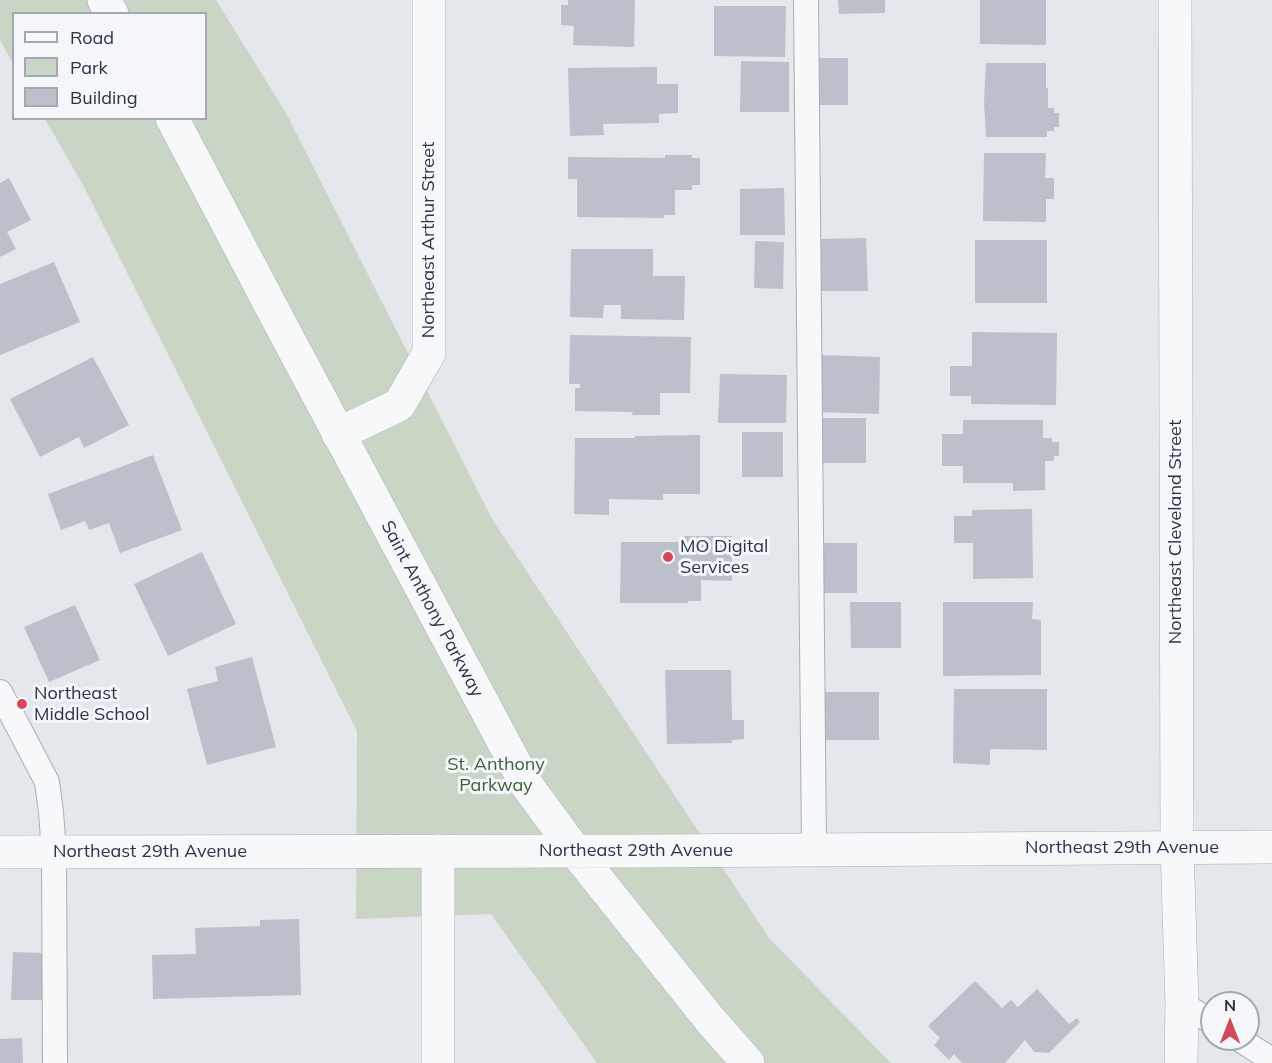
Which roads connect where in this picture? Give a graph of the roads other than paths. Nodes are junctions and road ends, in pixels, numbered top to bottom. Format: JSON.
{"nodes":[{"id":1,"x":429,"y":0,"type":"edge"},
{"id":2,"x":806,"y":0,"type":"edge"},
{"id":3,"x":1175,"y":0,"type":"edge"},
{"id":4,"x":173,"y":120,"type":"edge"},
{"id":5,"x":338,"y":434,"type":"junction"},
{"id":6,"x":0,"y":692,"type":"edge"},
{"id":7,"x":1177,"y":847,"type":"junction"},
{"id":8,"x":1272,"y":847,"type":"edge"},
{"id":9,"x":814,"y":850,"type":"junction"},
{"id":10,"x":438,"y":851,"type":"junction"},
{"id":11,"x":575,"y":851,"type":"junction"},
{"id":12,"x":0,"y":852,"type":"edge"},
{"id":13,"x":54,"y":852,"type":"junction"},
{"id":14,"x":1182,"y":1004,"type":"junction"},
{"id":15,"x":1200,"y":1015,"type":"edge"},
{"id":16,"x":1258,"y":1051,"type":"edge"},
{"id":17,"x":1272,"y":1060,"type":"edge"},
{"id":18,"x":55,"y":1063,"type":"edge"},
{"id":19,"x":438,"y":1063,"type":"edge"},
{"id":20,"x":748,"y":1063,"type":"edge"},
{"id":21,"x":1181,"y":1063,"type":"edge"}],
"edges":[{"from":1,"to":5,"type":"street","name":"Northeast Arthur Street"},
{"from":2,"to":9,"type":"lane"},
{"from":3,"to":7,"type":"street","name":"Northeast Cleveland Street"},
{"from":4,"to":5,"type":"street","name":"Saint Anthony Parkway"},
{"from":5,"to":11,"type":"street","name":"Saint Anthony Parkway"},
{"from":6,"to":13,"type":"lane"},
{"from":7,"to":8,"type":"street","name":"Northeast 29th Avenue"},
{"from":7,"to":9,"type":"street","name":"Northeast 29th Avenue"},
{"from":7,"to":14,"type":"street","name":"Northeast Cleveland Street"},
{"from":9,"to":11,"type":"street","name":"Northeast 29th Avenue"},
{"from":10,"to":11,"type":"street","name":"Northeast 29th Avenue"},
{"from":10,"to":13,"type":"street","name":"Northeast 29th Avenue"},
{"from":10,"to":19,"type":"street"},
{"from":11,"to":20,"type":"street","name":"Saint Anthony Parkway"},
{"from":12,"to":13,"type":"street","name":"Northeast 29th Avenue"},
{"from":13,"to":18,"type":"lane"},
{"from":14,"to":15,"type":"lane"},
{"from":14,"to":21,"type":"street","name":"Northeast Cleveland Street"},
{"from":16,"to":17,"type":"lane"}]}
